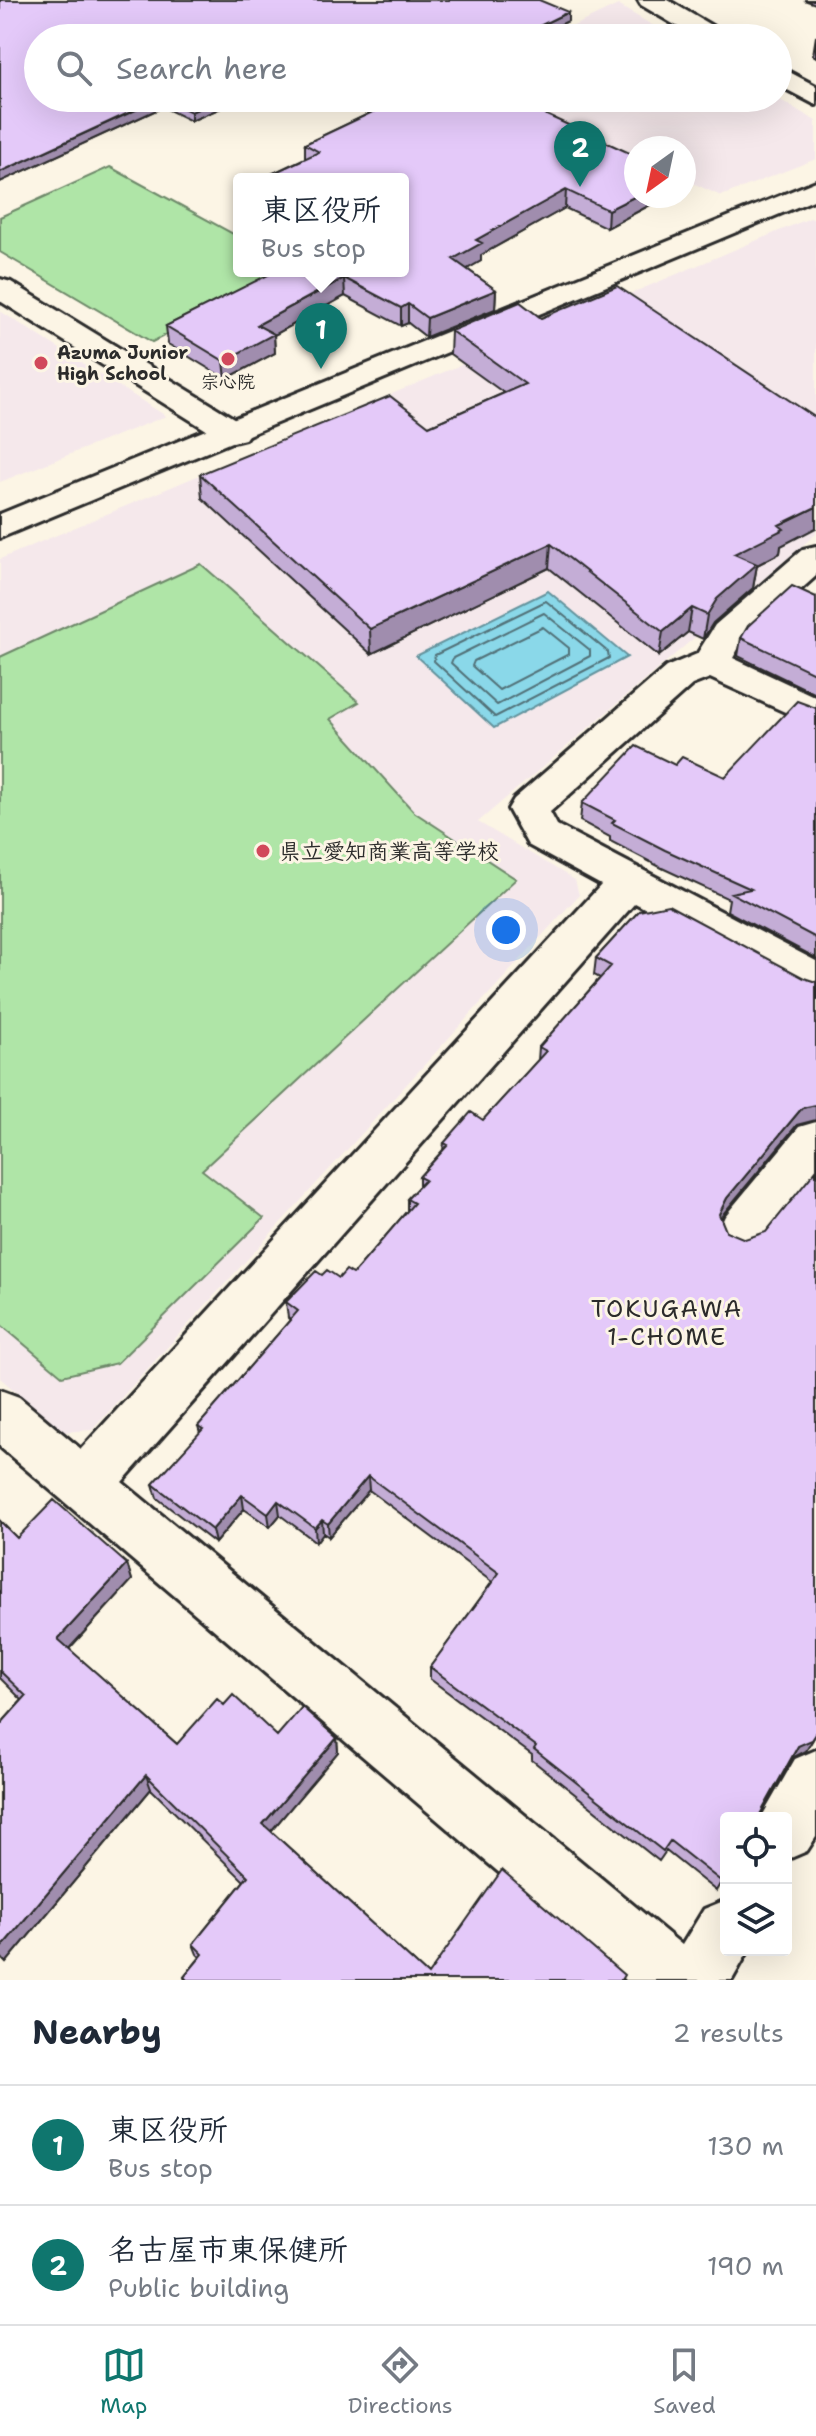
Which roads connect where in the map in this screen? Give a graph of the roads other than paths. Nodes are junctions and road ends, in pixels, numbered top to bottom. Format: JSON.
{"nodes":[{"id":1,"x":650,"y":0,"type":"edge"},
{"id":2,"x":691,"y":24,"type":"edge"},
{"id":3,"x":792,"y":82,"type":"edge"},
{"id":4,"x":816,"y":97,"type":"edge"},
{"id":5,"x":816,"y":189,"type":"edge"},
{"id":6,"x":0,"y":288,"type":"edge"},
{"id":7,"x":233,"y":432,"type":"junction"},
{"id":8,"x":0,"y":527,"type":"edge"},
{"id":9,"x":816,"y":557,"type":"edge"},
{"id":10,"x":711,"y":663,"type":"junction"},
{"id":11,"x":816,"y":713,"type":"edge"},
{"id":12,"x":631,"y":880,"type":"junction"},
{"id":13,"x":816,"y":981,"type":"edge"},
{"id":14,"x":816,"y":1141,"type":"edge"},
{"id":15,"x":742,"y":1231,"type":"dead end"},
{"id":16,"x":0,"y":1414,"type":"edge"},
{"id":17,"x":83,"y":1486,"type":"junction"},
{"id":18,"x":816,"y":1780,"type":"edge"},
{"id":19,"x":792,"y":1820,"type":"edge"},
{"id":20,"x":720,"y":1941,"type":"edge"},
{"id":21,"x":674,"y":1980,"type":"edge"},
{"id":22,"x":697,"y":1980,"type":"edge"}],
"edges":[{"from":1,"to":2,"type":"street"},
{"from":3,"to":4,"type":"street"},
{"from":5,"to":7,"type":"street"},
{"from":6,"to":7,"type":"street"},
{"from":7,"to":8,"type":"street"},
{"from":9,"to":10,"type":"street"},
{"from":10,"to":11,"type":"street"},
{"from":10,"to":12,"type":"street"},
{"from":12,"to":13,"type":"street"},
{"from":12,"to":17,"type":"street"},
{"from":14,"to":15,"type":"street"},
{"from":16,"to":17,"type":"street"},
{"from":17,"to":21,"type":"street"},
{"from":18,"to":19,"type":"street"},
{"from":20,"to":22,"type":"street"}]}
